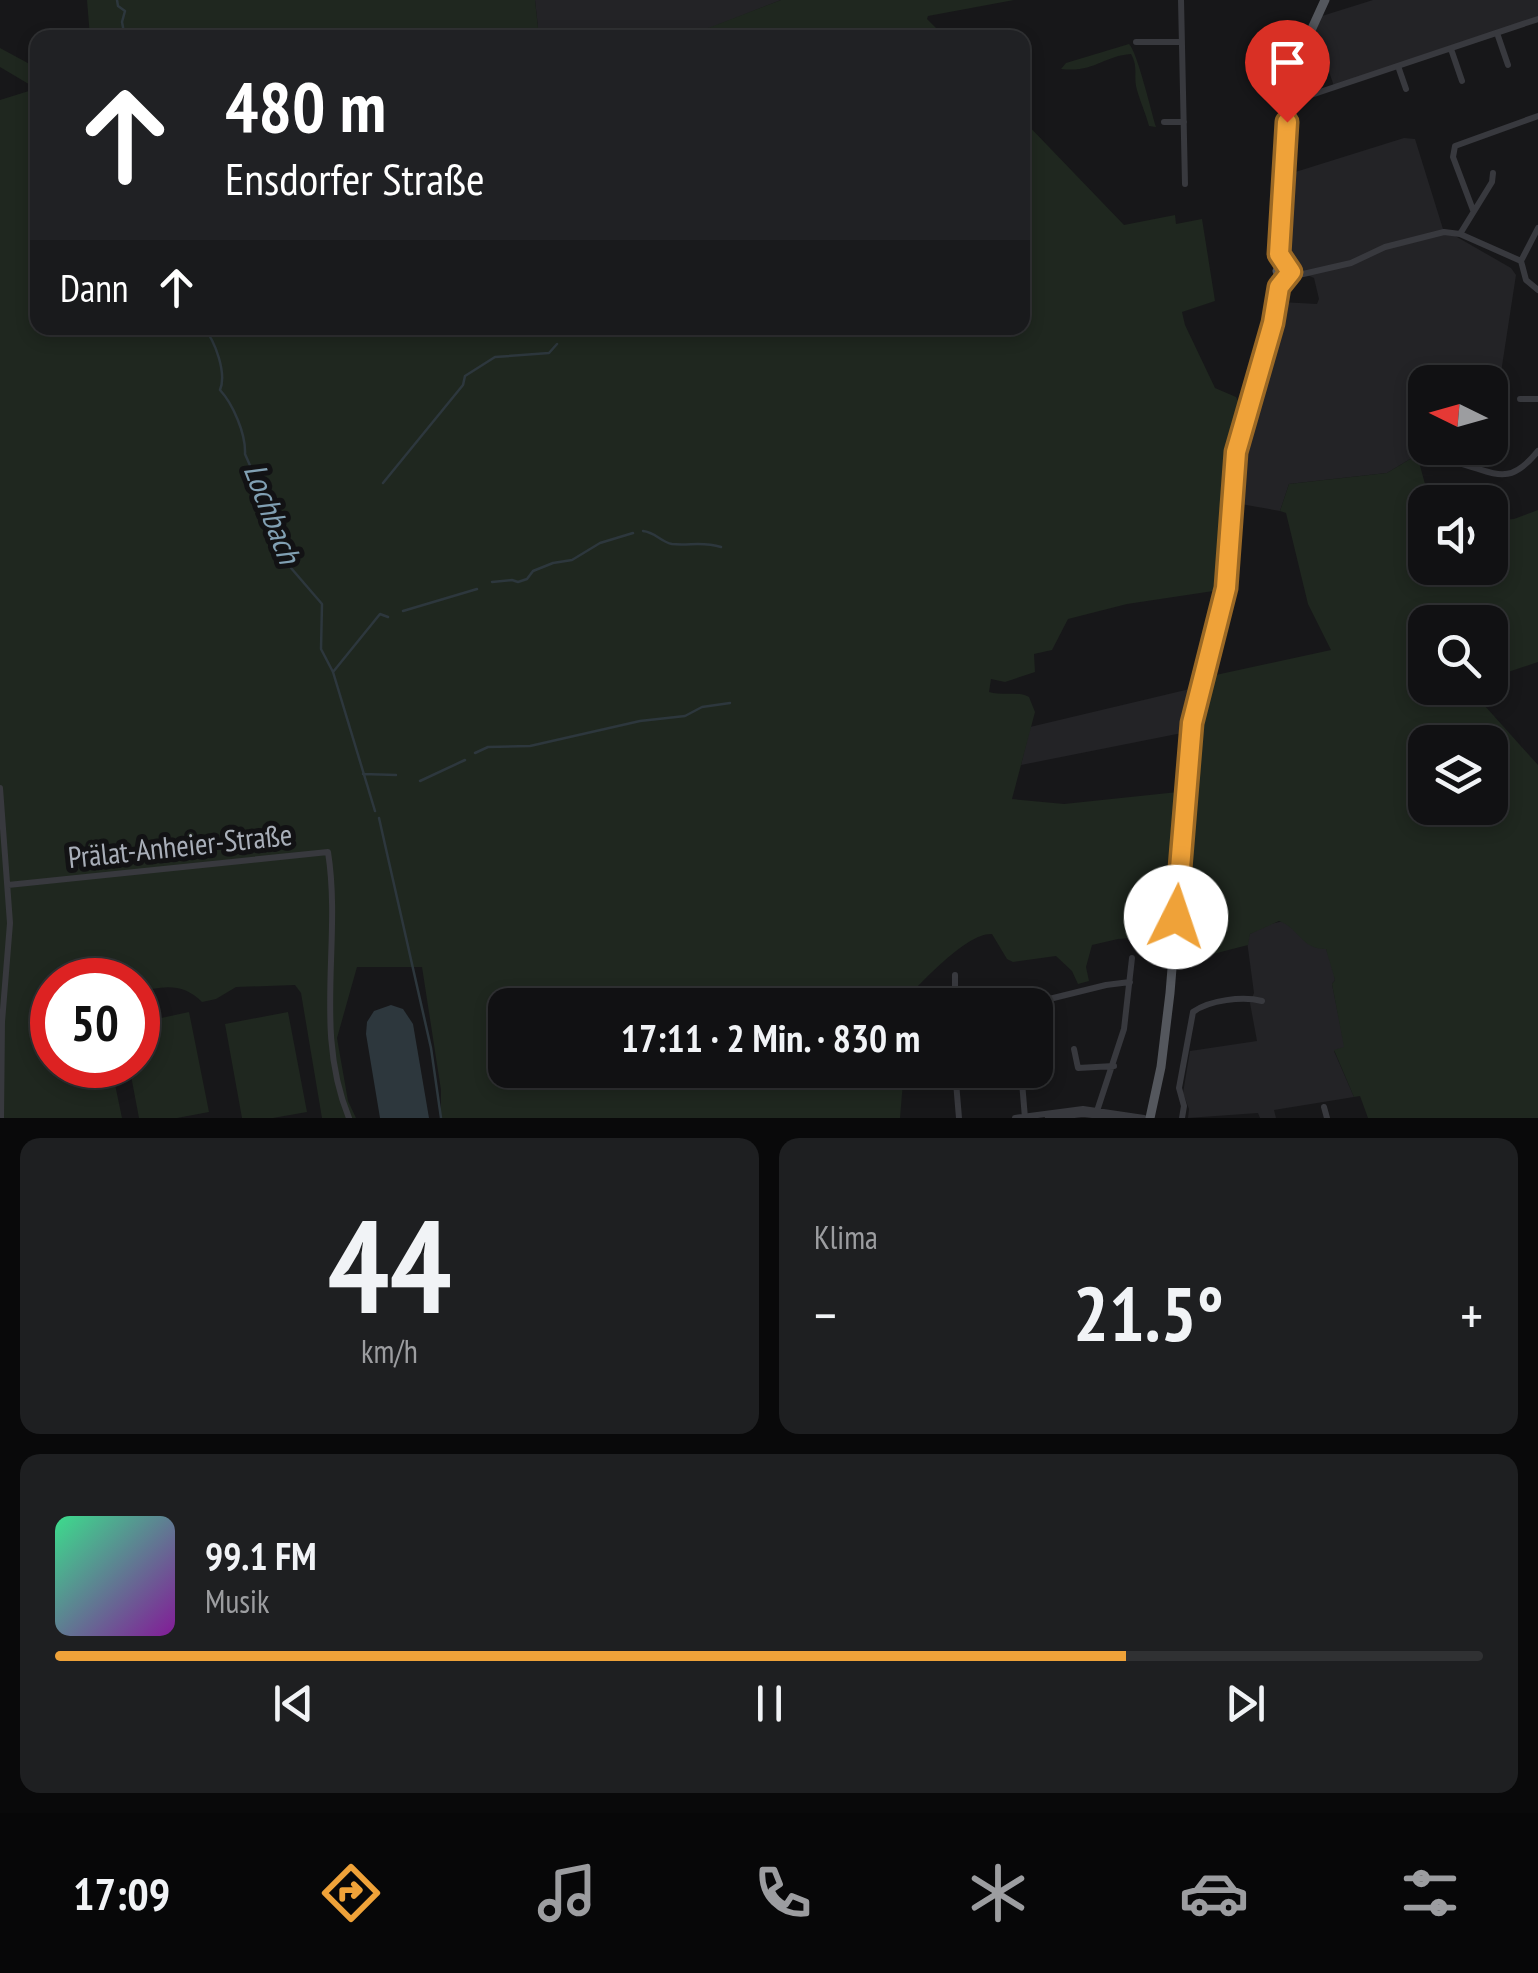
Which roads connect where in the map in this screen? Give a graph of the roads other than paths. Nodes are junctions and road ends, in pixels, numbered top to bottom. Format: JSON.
{"nodes":[{"id":1,"x":1181,"y":0,"type":"edge"},
{"id":2,"x":1325,"y":0,"type":"edge"},
{"id":3,"x":1538,"y":19,"type":"edge"},
{"id":4,"x":1497,"y":33,"type":"junction"},
{"id":5,"x":1136,"y":42,"type":"dead end"},
{"id":6,"x":1182,"y":42,"type":"junction"},
{"id":7,"x":1450,"y":49,"type":"junction"},
{"id":8,"x":1508,"y":65,"type":"dead end"},
{"id":9,"x":1398,"y":66,"type":"junction"},
{"id":10,"x":1462,"y":82,"type":"dead end"},
{"id":11,"x":1406,"y":89,"type":"dead end"},
{"id":12,"x":1289,"y":102,"type":"junction"},
{"id":13,"x":1538,"y":116,"type":"edge"},
{"id":14,"x":1164,"y":122,"type":"dead end"},
{"id":15,"x":1184,"y":122,"type":"junction"},
{"id":16,"x":1494,"y":173,"type":"dead end"},
{"id":17,"x":1186,"y":184,"type":"dead end"},
{"id":18,"x":1473,"y":210,"type":"junction"},
{"id":19,"x":1538,"y":228,"type":"edge"},
{"id":20,"x":1460,"y":234,"type":"junction"},
{"id":21,"x":1520,"y":260,"type":"junction"},
{"id":22,"x":1284,"y":272,"type":"junction"},
{"id":23,"x":1538,"y":290,"type":"edge"},
{"id":24,"x":1538,"y":398,"type":"edge"},
{"id":25,"x":1520,"y":399,"type":"dead end"},
{"id":26,"x":1538,"y":451,"type":"edge"},
{"id":27,"x":1468,"y":465,"type":"edge"},
{"id":28,"x":0,"y":788,"type":"edge"},
{"id":29,"x":8,"y":884,"type":"junction"},
{"id":30,"x":1132,"y":958,"type":"dead end"},
{"id":31,"x":956,"y":974,"type":"dead end"},
{"id":32,"x":1130,"y":982,"type":"junction"},
{"id":33,"x":956,"y":988,"type":"edge"},
{"id":34,"x":1053,"y":999,"type":"edge"},
{"id":35,"x":1262,"y":1001,"type":"dead end"},
{"id":36,"x":1074,"y":1050,"type":"dead end"},
{"id":37,"x":1114,"y":1066,"type":"junction"},
{"id":38,"x":956,"y":1088,"type":"edge"},
{"id":39,"x":1022,"y":1088,"type":"edge"},
{"id":40,"x":1324,"y":1107,"type":"dead end"},
{"id":41,"x":1096,"y":1112,"type":"junction"},
{"id":42,"x":1025,"y":1117,"type":"edge"},
{"id":43,"x":1,"y":1118,"type":"edge"},
{"id":44,"x":349,"y":1118,"type":"edge"},
{"id":45,"x":959,"y":1118,"type":"edge"},
{"id":46,"x":1015,"y":1118,"type":"edge"},
{"id":47,"x":1048,"y":1118,"type":"edge"},
{"id":48,"x":1118,"y":1118,"type":"edge"},
{"id":49,"x":1147,"y":1118,"type":"edge"},
{"id":50,"x":1182,"y":1118,"type":"edge"},
{"id":51,"x":1327,"y":1118,"type":"edge"}],
"edges":[{"from":1,"to":6,"type":"street"},
{"from":2,"to":12,"type":"main road"},
{"from":3,"to":4,"type":"street"},
{"from":4,"to":7,"type":"street"},
{"from":4,"to":8,"type":"street"},
{"from":5,"to":6,"type":"street"},
{"from":6,"to":15,"type":"street"},
{"from":7,"to":9,"type":"street"},
{"from":7,"to":10,"type":"street"},
{"from":9,"to":11,"type":"street"},
{"from":9,"to":12,"type":"street"},
{"from":12,"to":22,"type":"main road"},
{"from":13,"to":18,"type":"street"},
{"from":14,"to":15,"type":"street"},
{"from":15,"to":17,"type":"street"},
{"from":16,"to":18,"type":"street"},
{"from":18,"to":20,"type":"street"},
{"from":19,"to":21,"type":"street"},
{"from":20,"to":21,"type":"street"},
{"from":20,"to":22,"type":"street"},
{"from":21,"to":23,"type":"street"},
{"from":22,"to":49,"type":"main road"},
{"from":24,"to":25,"type":"street"},
{"from":26,"to":27,"type":"street"},
{"from":28,"to":29,"type":"street"},
{"from":29,"to":43,"type":"street"},
{"from":29,"to":44,"type":"street","name":"Prälat-Anheier-Straße"},
{"from":30,"to":32,"type":"street"},
{"from":31,"to":33,"type":"street"},
{"from":32,"to":34,"type":"street"},
{"from":32,"to":37,"type":"street"},
{"from":35,"to":50,"type":"street"},
{"from":36,"to":37,"type":"street"},
{"from":37,"to":41,"type":"street"},
{"from":38,"to":45,"type":"street"},
{"from":39,"to":42,"type":"street"},
{"from":40,"to":51,"type":"street"},
{"from":41,"to":42,"type":"street"},
{"from":41,"to":47,"type":"street"},
{"from":41,"to":48,"type":"street"},
{"from":41,"to":49,"type":"street"},
{"from":42,"to":46,"type":"street"}]}
